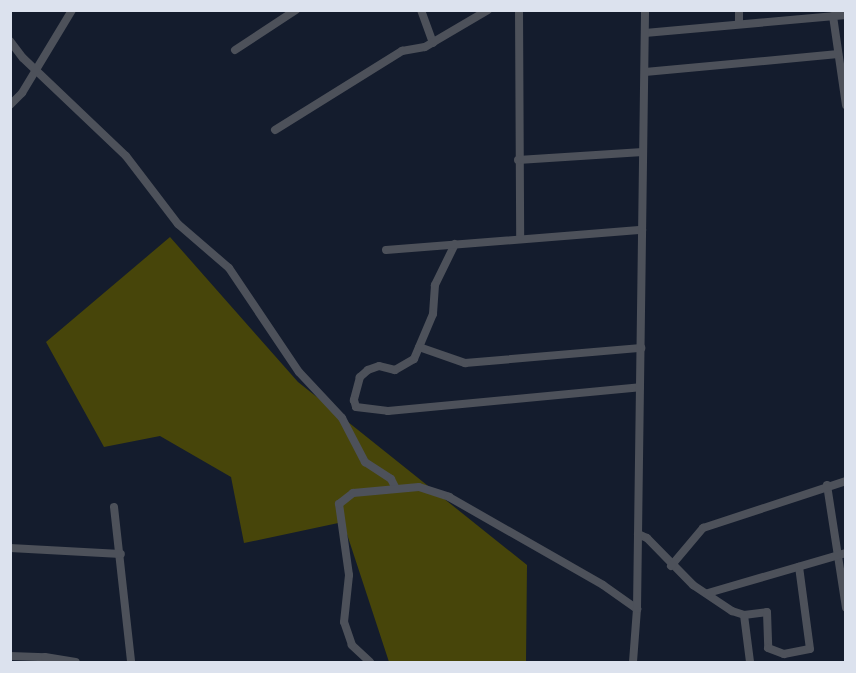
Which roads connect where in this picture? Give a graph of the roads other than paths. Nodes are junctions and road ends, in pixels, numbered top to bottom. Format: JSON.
{"nodes":[{"id":1,"x":72,"y":10,"type":"edge"},
{"id":2,"x":296,"y":10,"type":"edge"},
{"id":3,"x":420,"y":10,"type":"edge"},
{"id":4,"x":488,"y":10,"type":"edge"},
{"id":5,"x":519,"y":10,"type":"edge"},
{"id":6,"x":645,"y":10,"type":"edge"},
{"id":7,"x":739,"y":10,"type":"edge"},
{"id":8,"x":840,"y":14,"type":"edge"},
{"id":9,"x":739,"y":23,"type":"junction"},
{"id":10,"x":645,"y":33,"type":"junction"},
{"id":11,"x":10,"y":41,"type":"edge"},
{"id":12,"x":433,"y":43,"type":"junction"},
{"id":13,"x":235,"y":50,"type":"dead end"},
{"id":14,"x":838,"y":54,"type":"junction"},
{"id":15,"x":37,"y":69,"type":"junction"},
{"id":16,"x":645,"y":72,"type":"junction"},
{"id":17,"x":844,"y":87,"type":"edge"},
{"id":18,"x":10,"y":105,"type":"edge"},
{"id":19,"x":846,"y":105,"type":"edge"},
{"id":20,"x":275,"y":130,"type":"dead end"},
{"id":21,"x":644,"y":152,"type":"junction"},
{"id":22,"x":518,"y":160,"type":"junction"},
{"id":23,"x":642,"y":230,"type":"junction"},
{"id":24,"x":519,"y":238,"type":"junction"},
{"id":25,"x":455,"y":244,"type":"junction"},
{"id":26,"x":386,"y":250,"type":"dead end"},
{"id":27,"x":419,"y":347,"type":"junction"},
{"id":28,"x":641,"y":348,"type":"junction"},
{"id":29,"x":640,"y":387,"type":"junction"},
{"id":30,"x":846,"y":481,"type":"edge"},
{"id":31,"x":827,"y":485,"type":"junction"},
{"id":32,"x":395,"y":487,"type":"junction"},
{"id":33,"x":114,"y":507,"type":"dead end"},
{"id":34,"x":638,"y":534,"type":"junction"},
{"id":35,"x":10,"y":548,"type":"edge"},
{"id":36,"x":121,"y":554,"type":"junction"},
{"id":37,"x":841,"y":554,"type":"edge"},
{"id":38,"x":671,"y":566,"type":"junction"},
{"id":39,"x":799,"y":567,"type":"junction"},
{"id":40,"x":708,"y":592,"type":"junction"},
{"id":41,"x":846,"y":608,"type":"edge"},
{"id":42,"x":637,"y":609,"type":"junction"},
{"id":43,"x":744,"y":615,"type":"junction"},
{"id":44,"x":10,"y":656,"type":"edge"},
{"id":45,"x":76,"y":663,"type":"edge"},
{"id":46,"x":131,"y":663,"type":"edge"},
{"id":47,"x":370,"y":663,"type":"edge"},
{"id":48,"x":633,"y":663,"type":"edge"},
{"id":49,"x":750,"y":663,"type":"edge"}],
"edges":[{"from":1,"to":15,"type":"street"},
{"from":2,"to":13,"type":"street"},
{"from":3,"to":12,"type":"street"},
{"from":4,"to":12,"type":"street"},
{"from":5,"to":22,"type":"street"},
{"from":6,"to":10,"type":"street"},
{"from":7,"to":9,"type":"street"},
{"from":8,"to":9,"type":"street"},
{"from":8,"to":14,"type":"street"},
{"from":9,"to":10,"type":"street"},
{"from":10,"to":16,"type":"street"},
{"from":11,"to":15,"type":"street"},
{"from":12,"to":20,"type":"street"},
{"from":14,"to":16,"type":"street"},
{"from":14,"to":17,"type":"street"},
{"from":15,"to":18,"type":"street"},
{"from":15,"to":32,"type":"street"},
{"from":16,"to":21,"type":"street"},
{"from":17,"to":19,"type":"street"},
{"from":21,"to":22,"type":"street"},
{"from":21,"to":23,"type":"street"},
{"from":22,"to":24,"type":"street"},
{"from":23,"to":24,"type":"street"},
{"from":23,"to":28,"type":"street"},
{"from":24,"to":25,"type":"street"},
{"from":25,"to":26,"type":"street"},
{"from":25,"to":27,"type":"street"},
{"from":27,"to":28,"type":"street"},
{"from":27,"to":29,"type":"street"},
{"from":28,"to":29,"type":"street"},
{"from":29,"to":34,"type":"street"},
{"from":30,"to":31,"type":"street"},
{"from":31,"to":37,"type":"street"},
{"from":31,"to":38,"type":"street"},
{"from":32,"to":42,"type":"street"},
{"from":32,"to":47,"type":"street"},
{"from":33,"to":36,"type":"street"},
{"from":34,"to":38,"type":"street"},
{"from":34,"to":42,"type":"street"},
{"from":35,"to":36,"type":"street"},
{"from":36,"to":46,"type":"street"},
{"from":37,"to":39,"type":"street"},
{"from":37,"to":41,"type":"street"},
{"from":38,"to":40,"type":"street"},
{"from":39,"to":40,"type":"street"},
{"from":39,"to":43,"type":"street"},
{"from":40,"to":43,"type":"street"},
{"from":42,"to":48,"type":"street"},
{"from":43,"to":49,"type":"street"},
{"from":44,"to":45,"type":"street"}]}
